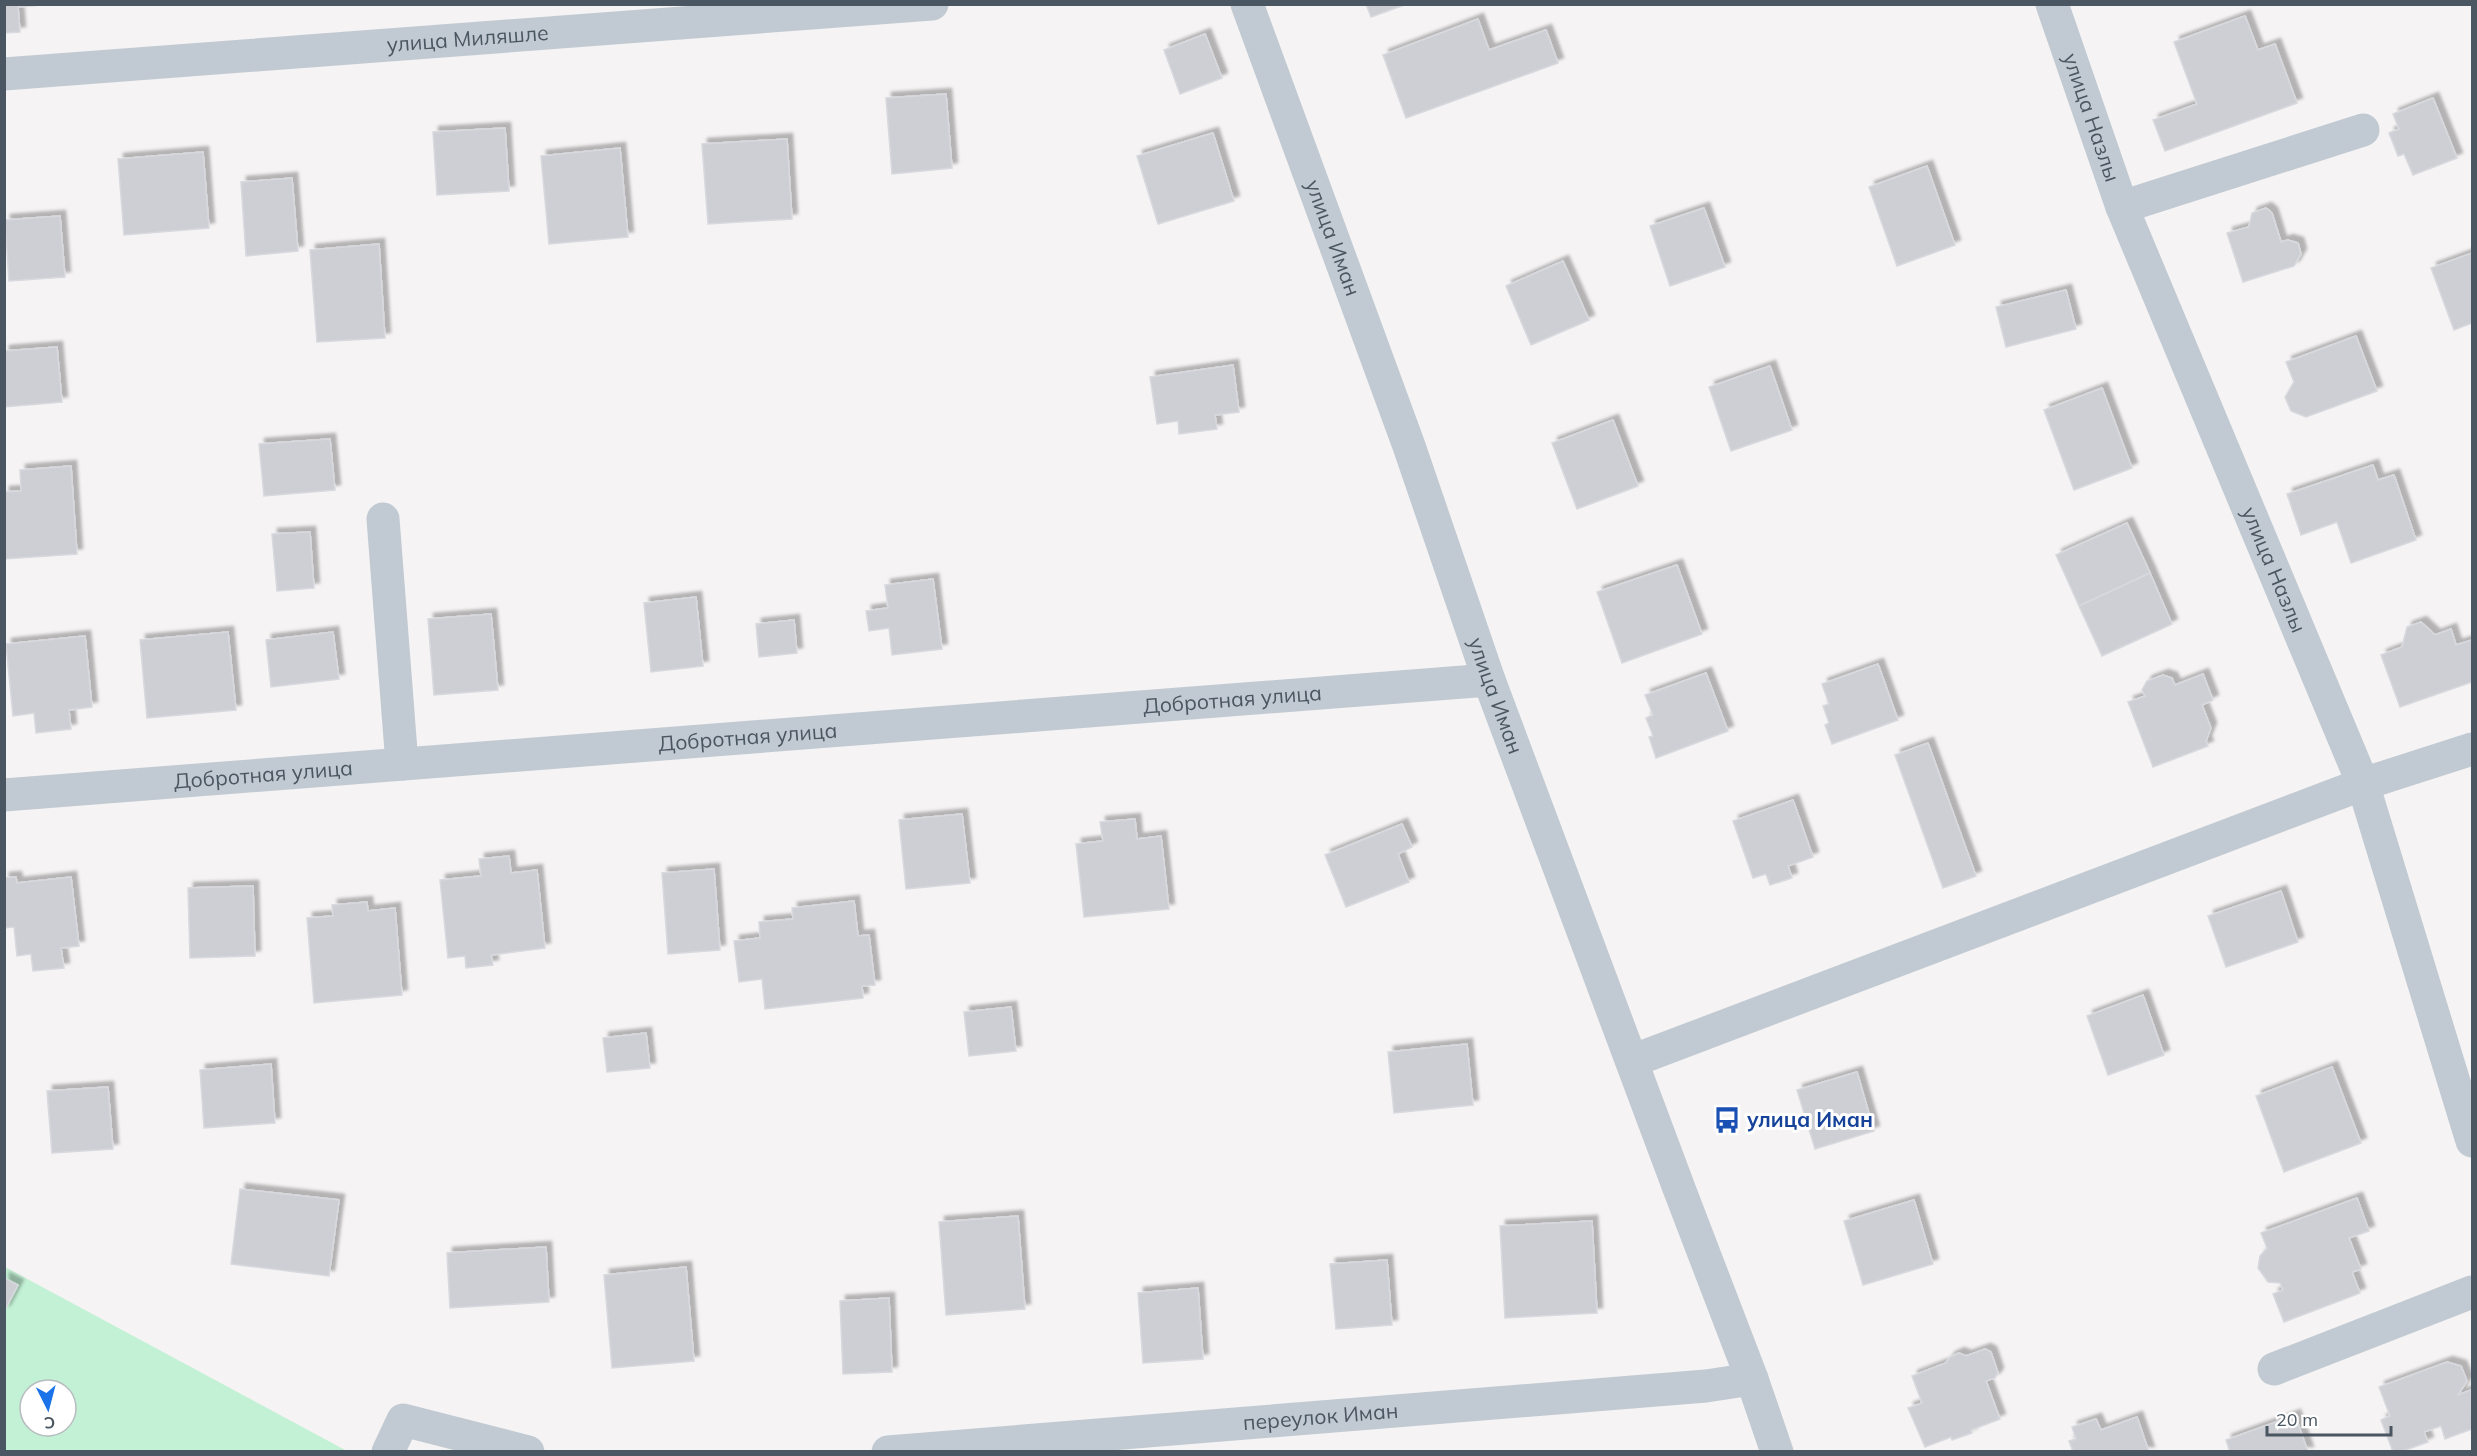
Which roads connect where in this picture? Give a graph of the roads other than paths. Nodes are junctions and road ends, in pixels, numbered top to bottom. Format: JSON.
{"nodes":[{"id":1,"x":932,"y":4,"type":"edge"},
{"id":2,"x":1247,"y":4,"type":"edge"},
{"id":3,"x":2052,"y":4,"type":"edge"},
{"id":4,"x":863,"y":7,"type":"edge"},
{"id":5,"x":4,"y":74,"type":"edge"},
{"id":6,"x":2363,"y":130,"type":"dead end"},
{"id":7,"x":2122,"y":207,"type":"junction"},
{"id":8,"x":383,"y":519,"type":"dead end"},
{"id":9,"x":1489,"y":680,"type":"junction"},
{"id":10,"x":2472,"y":749,"type":"edge"},
{"id":11,"x":402,"y":764,"type":"junction"},
{"id":12,"x":2363,"y":784,"type":"junction"},
{"id":13,"x":4,"y":795,"type":"edge"},
{"id":14,"x":1632,"y":1061,"type":"junction"},
{"id":15,"x":2472,"y":1141,"type":"edge"},
{"id":16,"x":2472,"y":1292,"type":"edge"},
{"id":17,"x":2274,"y":1369,"type":"dead end"},
{"id":18,"x":1752,"y":1379,"type":"junction"},
{"id":19,"x":388,"y":1452,"type":"edge"},
{"id":20,"x":528,"y":1452,"type":"edge"},
{"id":21,"x":888,"y":1452,"type":"edge"},
{"id":22,"x":1778,"y":1452,"type":"edge"}],
"edges":[{"from":1,"to":4,"type":"street","name":"улица Миляшле"},
{"from":2,"to":9,"type":"street","name":"улица Иман"},
{"from":3,"to":7,"type":"street","name":"улица Назлы"},
{"from":4,"to":5,"type":"street","name":"улица Миляшле"},
{"from":6,"to":7,"type":"street"},
{"from":7,"to":12,"type":"street","name":"улица Назлы"},
{"from":8,"to":11,"type":"street"},
{"from":9,"to":11,"type":"street","name":"Добротная улица"},
{"from":9,"to":14,"type":"street","name":"улица Иман"},
{"from":10,"to":12,"type":"street"},
{"from":11,"to":13,"type":"street","name":"Добротная улица"},
{"from":12,"to":14,"type":"street"},
{"from":12,"to":15,"type":"street","name":"улица Назлы"},
{"from":14,"to":18,"type":"street","name":"улица Иман"},
{"from":16,"to":17,"type":"street"},
{"from":18,"to":21,"type":"street","name":"переулок Иман"},
{"from":18,"to":22,"type":"street","name":"улица Иман"},
{"from":19,"to":20,"type":"street"}]}
